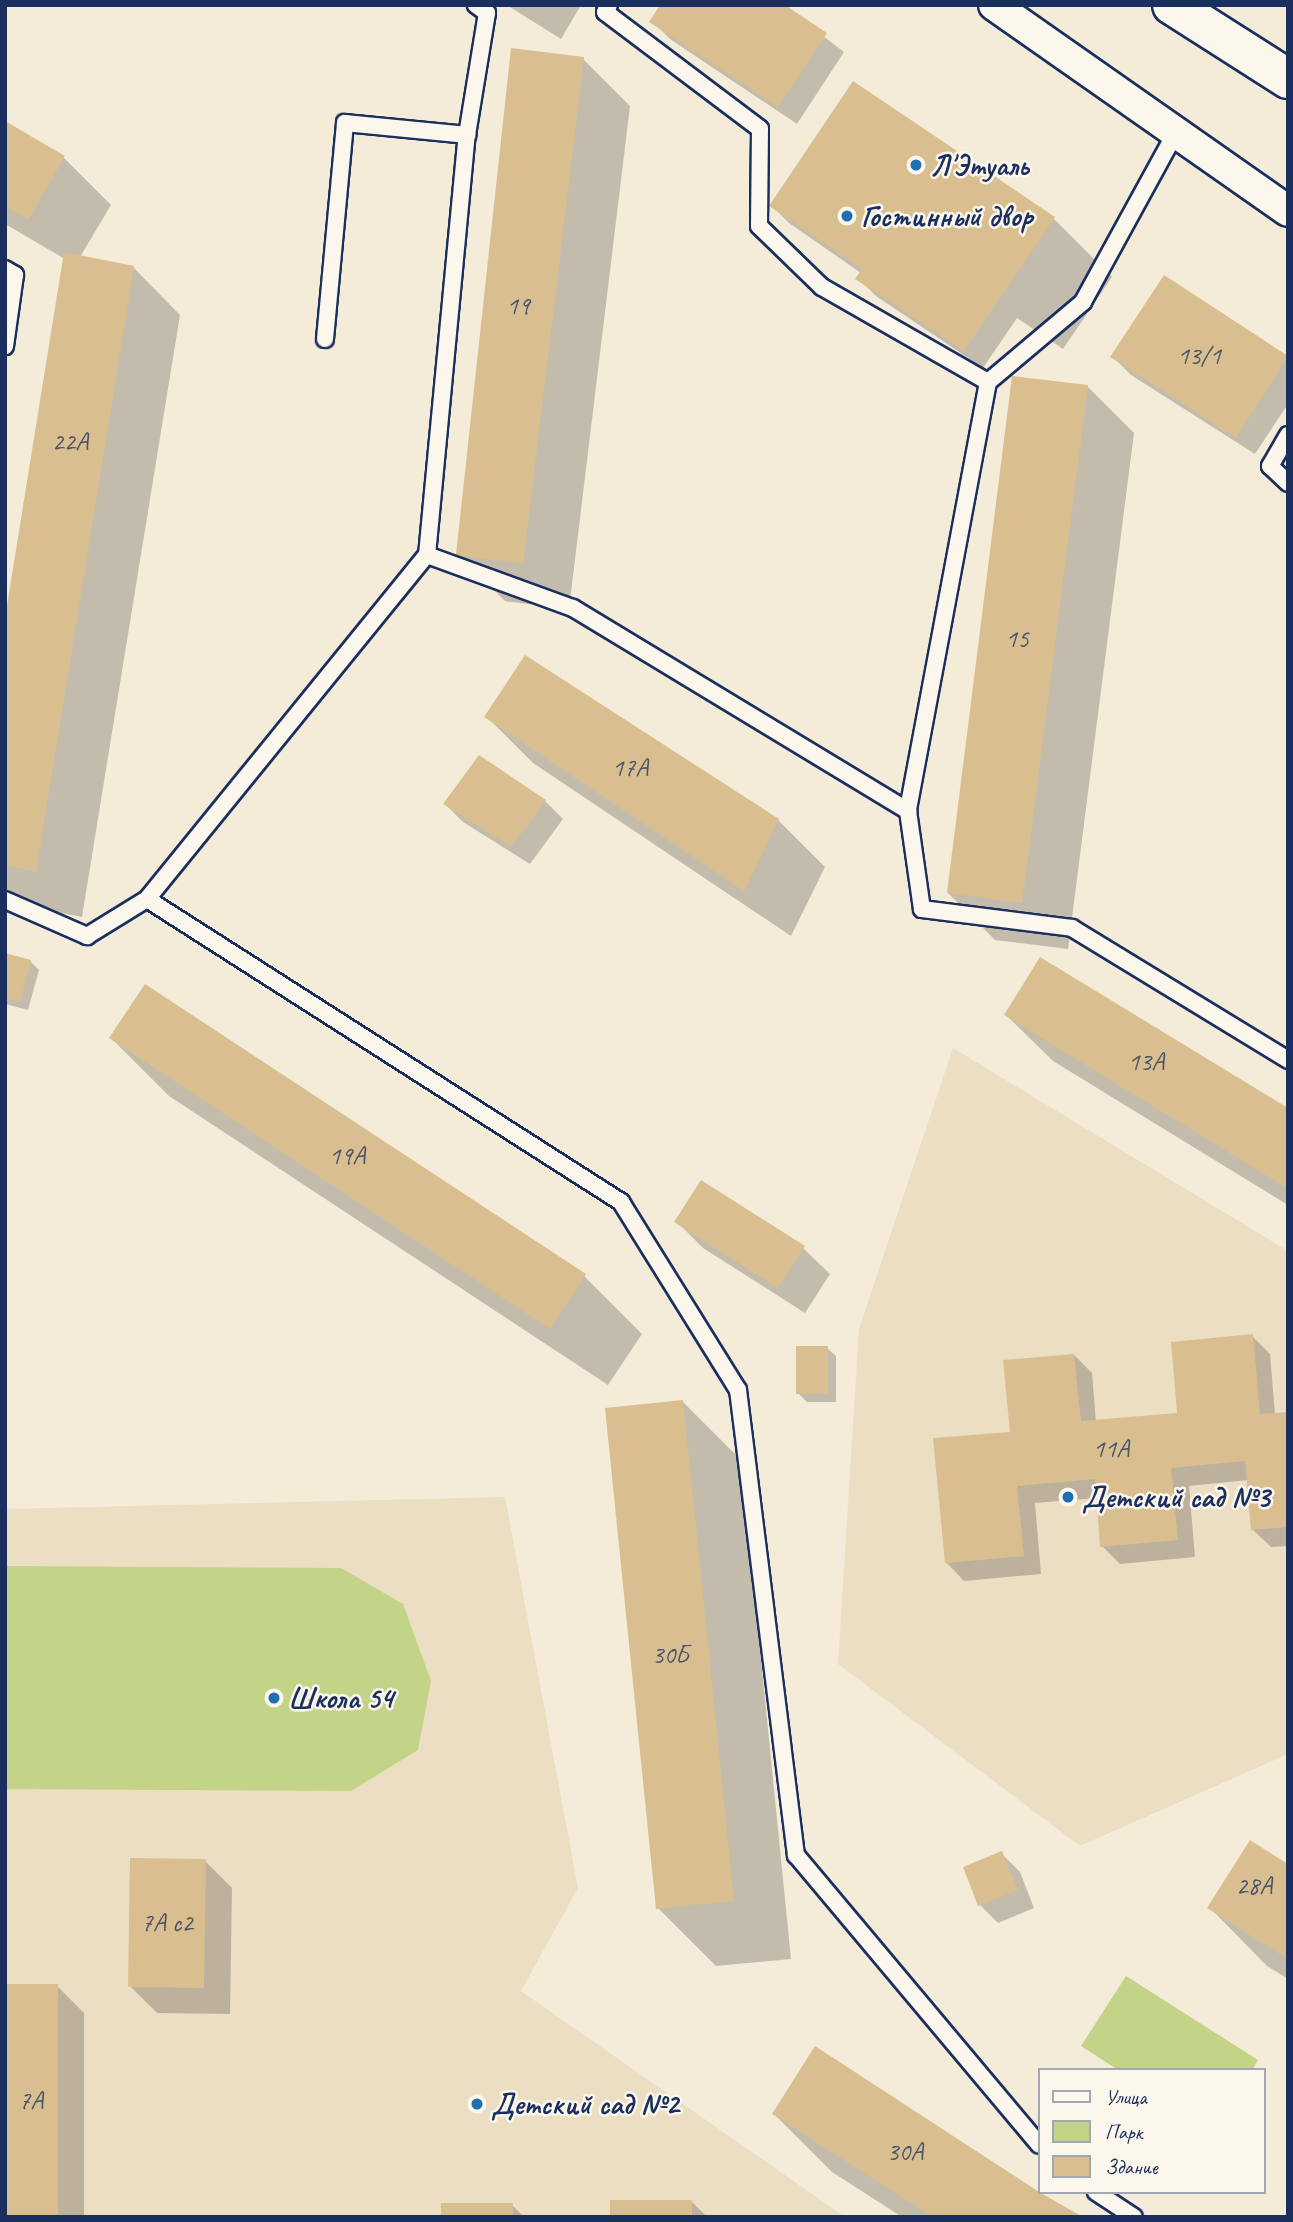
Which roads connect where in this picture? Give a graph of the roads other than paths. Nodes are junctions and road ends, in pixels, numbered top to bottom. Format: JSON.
{"nodes":[{"id":1,"x":476,"y":5,"type":"edge"},
{"id":2,"x":609,"y":5,"type":"edge"},
{"id":3,"x":994,"y":5,"type":"edge"},
{"id":4,"x":1172,"y":5,"type":"edge"},
{"id":5,"x":1288,"y":79,"type":"edge"},
{"id":6,"x":1176,"y":132,"type":"junction"},
{"id":7,"x":467,"y":135,"type":"junction"},
{"id":8,"x":1288,"y":211,"type":"edge"},
{"id":9,"x":5,"y":269,"type":"edge"},
{"id":10,"x":325,"y":339,"type":"dead end"},
{"id":11,"x":5,"y":346,"type":"edge"},
{"id":12,"x":988,"y":382,"type":"junction"},
{"id":13,"x":1288,"y":435,"type":"edge"},
{"id":14,"x":1288,"y":483,"type":"edge"},
{"id":15,"x":427,"y":555,"type":"junction"},
{"id":16,"x":908,"y":811,"type":"junction"},
{"id":17,"x":147,"y":898,"type":"junction"},
{"id":18,"x":5,"y":900,"type":"edge"},
{"id":19,"x":1288,"y":1060,"type":"edge"},
{"id":20,"x":1038,"y":2145,"type":"edge"},
{"id":21,"x":1099,"y":2194,"type":"edge"},
{"id":22,"x":1134,"y":2217,"type":"edge"}],
"edges":[{"from":1,"to":7,"type":"lane"},
{"from":2,"to":12,"type":"lane"},
{"from":3,"to":6,"type":"street"},
{"from":4,"to":5,"type":"street"},
{"from":6,"to":8,"type":"street"},
{"from":6,"to":12,"type":"lane"},
{"from":7,"to":10,"type":"lane"},
{"from":7,"to":15,"type":"lane"},
{"from":9,"to":11,"type":"lane"},
{"from":12,"to":16,"type":"lane"},
{"from":13,"to":14,"type":"lane"},
{"from":15,"to":16,"type":"lane"},
{"from":15,"to":17,"type":"lane"},
{"from":16,"to":19,"type":"lane"},
{"from":17,"to":18,"type":"lane"},
{"from":17,"to":20,"type":"lane"},
{"from":21,"to":22,"type":"lane"}]}
